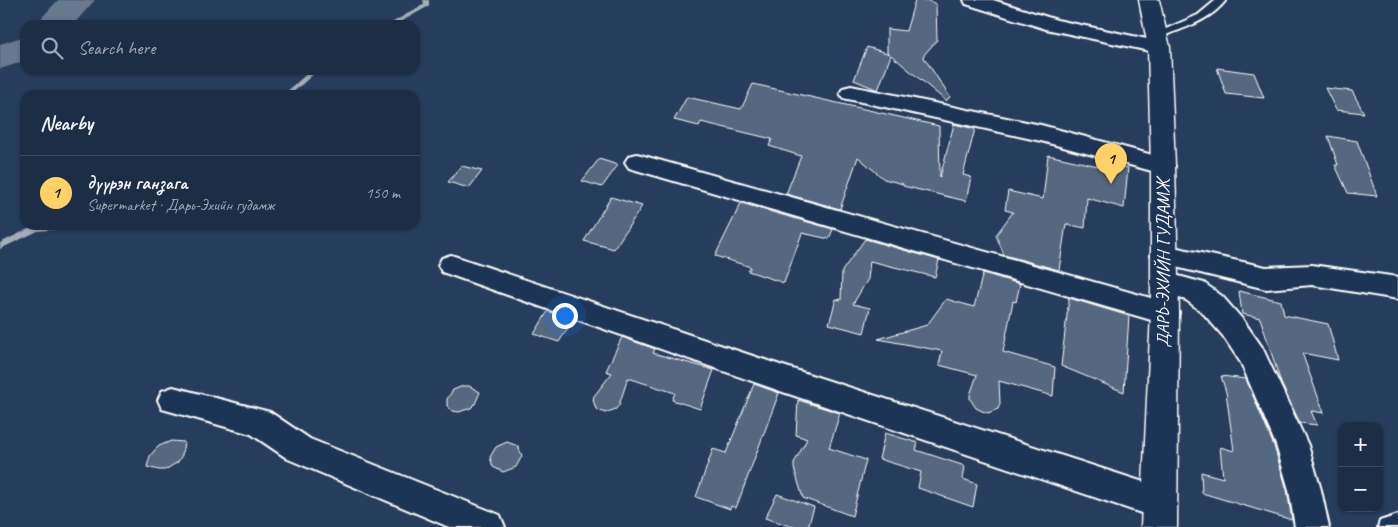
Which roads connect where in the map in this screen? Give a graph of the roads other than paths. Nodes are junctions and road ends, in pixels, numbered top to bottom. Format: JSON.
{"nodes":[{"id":1,"x":972,"y":0,"type":"edge"},
{"id":2,"x":1148,"y":0,"type":"edge"},
{"id":3,"x":1221,"y":0,"type":"edge"},
{"id":4,"x":1158,"y":41,"type":"junction"},
{"id":5,"x":851,"y":93,"type":"dead end"},
{"id":6,"x":637,"y":162,"type":"dead end"},
{"id":7,"x":1163,"y":166,"type":"junction"},
{"id":8,"x":451,"y":265,"type":"dead end"},
{"id":9,"x":1164,"y":269,"type":"junction"},
{"id":10,"x":1398,"y":288,"type":"edge"},
{"id":11,"x":1165,"y":313,"type":"junction"},
{"id":12,"x":173,"y":400,"type":"dead end"},
{"id":13,"x":1159,"y":515,"type":"edge"},
{"id":14,"x":1398,"y":523,"type":"edge"},
{"id":15,"x":488,"y":527,"type":"edge"},
{"id":16,"x":1312,"y":527,"type":"edge"},
{"id":17,"x":1386,"y":527,"type":"edge"}],
"edges":[{"from":1,"to":4,"type":"street"},
{"from":2,"to":4,"type":"main road","name":"ДАРЬ-ЭХИЙН ГУДАМЖ"},
{"from":3,"to":4,"type":"lane"},
{"from":4,"to":7,"type":"main road","name":"ДАРЬ-ЭХИЙН ГУДАМЖ"},
{"from":5,"to":7,"type":"street"},
{"from":6,"to":11,"type":"street"},
{"from":7,"to":9,"type":"main road","name":"ДАРЬ-ЭХИЙН ГУДАМЖ"},
{"from":8,"to":13,"type":"street"},
{"from":9,"to":10,"type":"street"},
{"from":9,"to":11,"type":"main road","name":"ДАРЬ-ЭХИЙН ГУДАМЖ"},
{"from":9,"to":16,"type":"street"},
{"from":11,"to":13,"type":"main road","name":"ДАРЬ-ЭХИЙН ГУДАМЖ"},
{"from":12,"to":15,"type":"street"},
{"from":14,"to":17,"type":"lane"}]}
